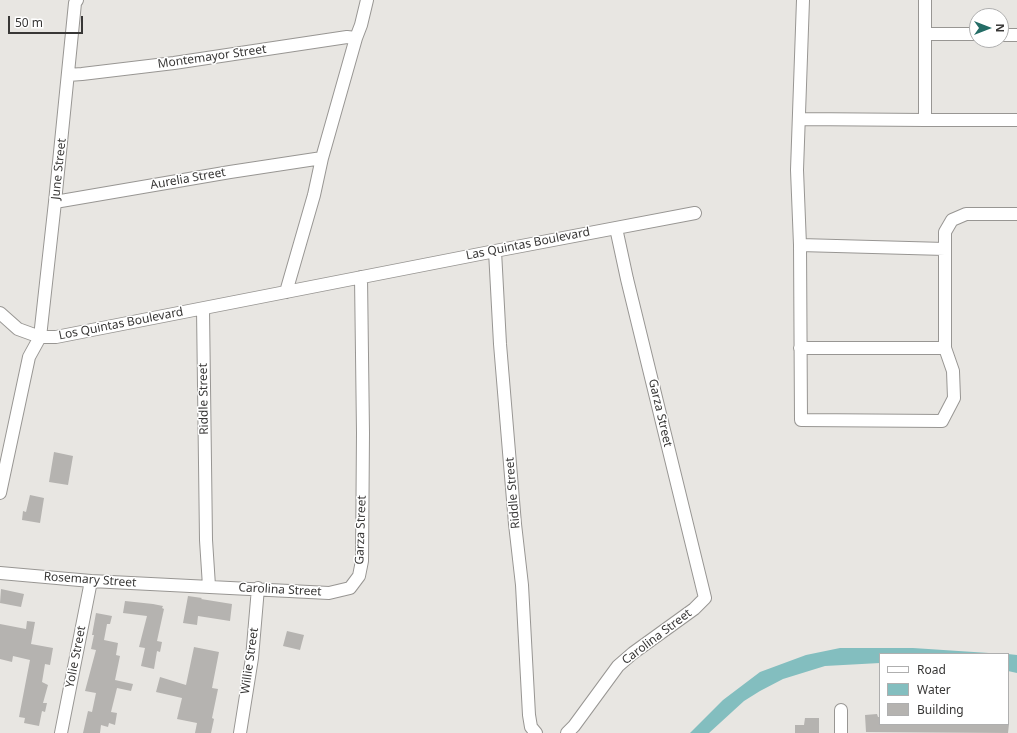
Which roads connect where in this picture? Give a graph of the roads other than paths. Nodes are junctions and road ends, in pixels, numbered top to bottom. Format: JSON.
{"nodes":[{"id":1,"x":77,"y":0,"type":"edge"},
{"id":2,"x":367,"y":0,"type":"edge"},
{"id":3,"x":803,"y":0,"type":"edge"},
{"id":4,"x":925,"y":0,"type":"edge"},
{"id":5,"x":925,"y":34,"type":"junction"},
{"id":6,"x":969,"y":34,"type":"edge"},
{"id":7,"x":356,"y":38,"type":"junction"},
{"id":8,"x":68,"y":75,"type":"junction"},
{"id":9,"x":799,"y":119,"type":"junction"},
{"id":10,"x":925,"y":120,"type":"junction"},
{"id":11,"x":1017,"y":120,"type":"edge"},
{"id":12,"x":322,"y":158,"type":"junction"},
{"id":13,"x":55,"y":202,"type":"junction"},
{"id":14,"x":695,"y":213,"type":"dead end"},
{"id":15,"x":1017,"y":214,"type":"edge"},
{"id":16,"x":616,"y":228,"type":"junction"},
{"id":17,"x":800,"y":245,"type":"junction"},
{"id":18,"x":945,"y":249,"type":"junction"},
{"id":19,"x":495,"y":251,"type":"junction"},
{"id":20,"x":361,"y":277,"type":"junction"},
{"id":21,"x":286,"y":292,"type":"junction"},
{"id":22,"x":202,"y":309,"type":"junction"},
{"id":23,"x":0,"y":313,"type":"edge"},
{"id":24,"x":40,"y":337,"type":"junction"},
{"id":25,"x":800,"y":348,"type":"junction"},
{"id":26,"x":945,"y":348,"type":"junction"},
{"id":27,"x":2,"y":472,"type":"edge"},
{"id":28,"x":0,"y":493,"type":"edge"},
{"id":29,"x":0,"y":573,"type":"edge"},
{"id":30,"x":91,"y":581,"type":"junction"},
{"id":31,"x":209,"y":586,"type":"junction"},
{"id":32,"x":258,"y":588,"type":"junction"},
{"id":33,"x":350,"y":588,"type":"joint"},
{"id":34,"x":705,"y":598,"type":"joint"},
{"id":35,"x":841,"y":710,"type":"dead end"},
{"id":36,"x":61,"y":733,"type":"edge"},
{"id":37,"x":240,"y":733,"type":"edge"},
{"id":38,"x":536,"y":733,"type":"edge"},
{"id":39,"x":567,"y":733,"type":"edge"},
{"id":40,"x":841,"y":733,"type":"edge"}],
"edges":[{"from":1,"to":8,"type":"street","name":"June Street"},
{"from":2,"to":7,"type":"street"},
{"from":3,"to":9,"type":"street"},
{"from":4,"to":5,"type":"street"},
{"from":5,"to":6,"type":"street"},
{"from":5,"to":10,"type":"street"},
{"from":7,"to":8,"type":"street","name":"Montemayor Street"},
{"from":7,"to":12,"type":"street"},
{"from":8,"to":13,"type":"street","name":"June Street"},
{"from":9,"to":10,"type":"street"},
{"from":9,"to":17,"type":"street"},
{"from":10,"to":11,"type":"street"},
{"from":12,"to":13,"type":"street","name":"Aurelia Street"},
{"from":12,"to":21,"type":"street"},
{"from":13,"to":24,"type":"street","name":"June Street"},
{"from":14,"to":16,"type":"street","name":"Las Quintas Boulevard"},
{"from":15,"to":18,"type":"street"},
{"from":16,"to":19,"type":"street","name":"Las Quintas Boulevard"},
{"from":16,"to":34,"type":"street","name":"Garza Street"},
{"from":17,"to":18,"type":"street"},
{"from":17,"to":25,"type":"street"},
{"from":18,"to":26,"type":"street"},
{"from":19,"to":20,"type":"street","name":"Las Quintas Boulevard"},
{"from":19,"to":38,"type":"street","name":"Riddle Street"},
{"from":20,"to":21,"type":"street","name":"Los Quintas Boulevard"},
{"from":20,"to":33,"type":"street","name":"Garza Street"},
{"from":21,"to":22,"type":"street","name":"Los Quintas Boulevard"},
{"from":22,"to":24,"type":"street","name":"Los Quintas Boulevard"},
{"from":22,"to":31,"type":"street","name":"Riddle Street"},
{"from":23,"to":24,"type":"street","name":"Los Quintas Boulevard"},
{"from":24,"to":27,"type":"street"},
{"from":25,"to":26,"type":"street"},
{"from":25,"to":26,"type":"street"},
{"from":27,"to":28,"type":"street"},
{"from":29,"to":30,"type":"street","name":"Rosemary Street"},
{"from":30,"to":31,"type":"street","name":"Rosemary Street"},
{"from":30,"to":36,"type":"street","name":"Yolie Street"},
{"from":31,"to":32,"type":"street","name":"Carolina Street"},
{"from":32,"to":33,"type":"street","name":"Carolina Street"},
{"from":32,"to":37,"type":"street","name":"Willie Street"},
{"from":34,"to":39,"type":"street","name":"Carolina Street"},
{"from":35,"to":40,"type":"street"}]}
